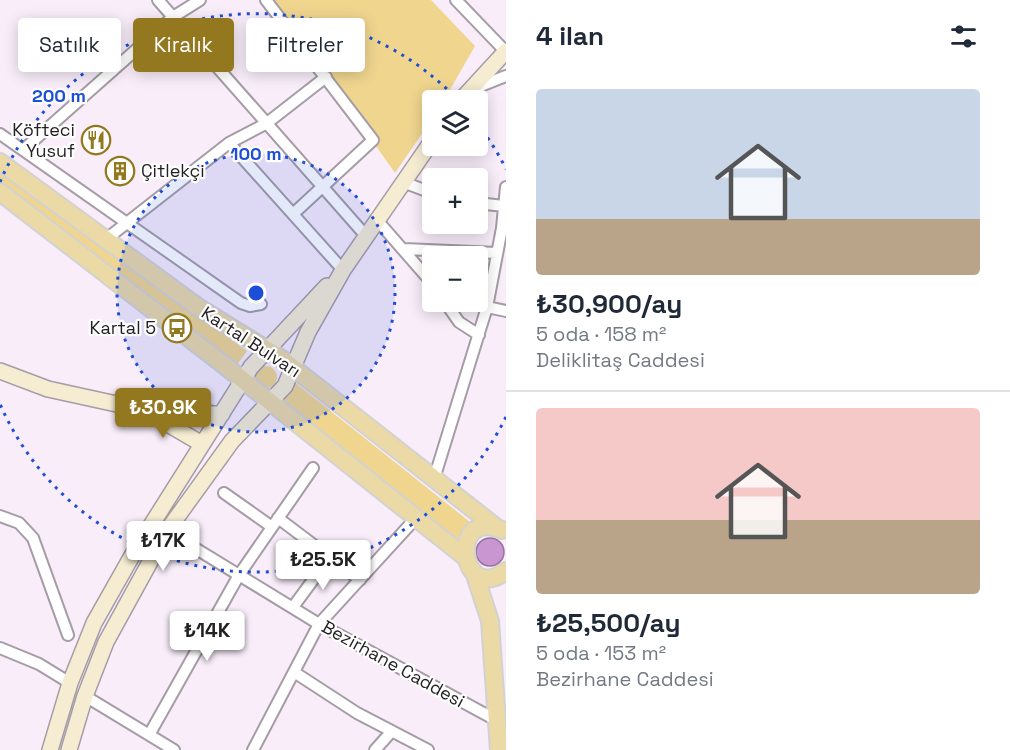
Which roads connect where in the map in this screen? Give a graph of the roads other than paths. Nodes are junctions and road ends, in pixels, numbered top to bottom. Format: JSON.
{"nodes":[{"id":1,"x":158,"y":0,"type":"edge"},
{"id":2,"x":200,"y":0,"type":"edge"},
{"id":3,"x":266,"y":0,"type":"edge"},
{"id":4,"x":456,"y":0,"type":"edge"},
{"id":5,"x":173,"y":17,"type":"junction"},
{"id":6,"x":506,"y":51,"type":"edge"},
{"id":7,"x":506,"y":76,"type":"edge"},
{"id":8,"x":326,"y":77,"type":"junction"},
{"id":9,"x":470,"y":90,"type":"edge"},
{"id":10,"x":476,"y":90,"type":"edge"},
{"id":11,"x":267,"y":123,"type":"junction"},
{"id":12,"x":0,"y":134,"type":"edge"},
{"id":13,"x":229,"y":143,"type":"junction"},
{"id":14,"x":23,"y":150,"type":"junction"},
{"id":15,"x":422,"y":155,"type":"edge"},
{"id":16,"x":0,"y":162,"type":"edge"},
{"id":17,"x":403,"y":182,"type":"junction"},
{"id":18,"x":322,"y":186,"type":"junction"},
{"id":19,"x":506,"y":187,"type":"edge"},
{"id":20,"x":422,"y":189,"type":"edge"},
{"id":21,"x":0,"y":192,"type":"edge"},
{"id":22,"x":488,"y":203,"type":"edge"},
{"id":23,"x":505,"y":203,"type":"edge"},
{"id":24,"x":293,"y":214,"type":"junction"},
{"id":25,"x":377,"y":220,"type":"junction"},
{"id":26,"x":127,"y":223,"type":"junction"},
{"id":27,"x":366,"y":236,"type":"junction"},
{"id":28,"x":503,"y":236,"type":"edge"},
{"id":29,"x":105,"y":240,"type":"junction"},
{"id":30,"x":404,"y":249,"type":"junction"},
{"id":31,"x":497,"y":253,"type":"junction"},
{"id":32,"x":343,"y":270,"type":"junction"},
{"id":33,"x":422,"y":271,"type":"edge"},
{"id":34,"x":261,"y":304,"type":"dead end"},
{"id":35,"x":488,"y":308,"type":"joint"},
{"id":36,"x":506,"y":311,"type":"edge"},
{"id":37,"x":452,"y":312,"type":"edge"},
{"id":38,"x":487,"y":312,"type":"edge"},
{"id":39,"x":480,"y":335,"type":"junction"},
{"id":40,"x":267,"y":349,"type":"junction"},
{"id":41,"x":292,"y":367,"type":"junction"},
{"id":42,"x":0,"y":371,"type":"edge"},
{"id":43,"x":243,"y":381,"type":"junction"},
{"id":44,"x":270,"y":402,"type":"junction"},
{"id":45,"x":144,"y":410,"type":"junction"},
{"id":46,"x":222,"y":414,"type":"junction"},
{"id":47,"x":202,"y":444,"type":"junction"},
{"id":48,"x":313,"y":468,"type":"dead end"},
{"id":49,"x":434,"y":479,"type":"junction"},
{"id":50,"x":224,"y":493,"type":"dead end"},
{"id":51,"x":0,"y":516,"type":"edge"},
{"id":52,"x":416,"y":518,"type":"junction"},
{"id":53,"x":275,"y":522,"type":"junction"},
{"id":54,"x":167,"y":531,"type":"junction"},
{"id":55,"x":503,"y":532,"type":"edge"},
{"id":56,"x":330,"y":557,"type":"junction"},
{"id":57,"x":465,"y":557,"type":"junction"},
{"id":58,"x":506,"y":571,"type":"edge"},
{"id":59,"x":474,"y":572,"type":"junction"},
{"id":60,"x":239,"y":575,"type":"junction"},
{"id":61,"x":360,"y":580,"type":"junction"},
{"id":62,"x":293,"y":607,"type":"junction"},
{"id":63,"x":319,"y":624,"type":"junction"},
{"id":64,"x":68,"y":635,"type":"dead end"},
{"id":65,"x":0,"y":648,"type":"edge"},
{"id":66,"x":294,"y":672,"type":"junction"},
{"id":67,"x":70,"y":683,"type":"junction"},
{"id":68,"x":85,"y":696,"type":"junction"},
{"id":69,"x":496,"y":720,"type":"junction"},
{"id":70,"x":392,"y":730,"type":"junction"},
{"id":71,"x":149,"y":735,"type":"junction"},
{"id":72,"x":50,"y":750,"type":"edge"},
{"id":73,"x":69,"y":750,"type":"edge"},
{"id":74,"x":174,"y":750,"type":"edge"},
{"id":75,"x":253,"y":750,"type":"edge"},
{"id":76,"x":375,"y":750,"type":"edge"},
{"id":77,"x":427,"y":750,"type":"edge"},
{"id":78,"x":499,"y":750,"type":"edge"}],
"edges":[{"from":1,"to":5,"type":"street"},
{"from":2,"to":5,"type":"street"},
{"from":3,"to":8,"type":"street"},
{"from":4,"to":6,"type":"street"},
{"from":5,"to":11,"type":"street"},
{"from":5,"to":14,"type":"street"},
{"from":6,"to":9,"type":"street"},
{"from":7,"to":10,"type":"street"},
{"from":8,"to":11,"type":"street"},
{"from":8,"to":18,"type":"street"},
{"from":11,"to":13,"type":"street"},
{"from":11,"to":18,"type":"street"},
{"from":12,"to":14,"type":"street"},
{"from":13,"to":24,"type":"street"},
{"from":13,"to":26,"type":"street"},
{"from":14,"to":26,"type":"street"},
{"from":15,"to":17,"type":"street"},
{"from":16,"to":29,"type":"main road","name":"Kartal Bulvarı"},
{"from":17,"to":20,"type":"street"},
{"from":17,"to":25,"type":"street"},
{"from":18,"to":24,"type":"street"},
{"from":18,"to":27,"type":"street"},
{"from":19,"to":23,"type":"street"},
{"from":21,"to":43,"type":"main road","name":"Kartal Bulvarı"},
{"from":22,"to":23,"type":"street"},
{"from":23,"to":28,"type":"street"},
{"from":24,"to":32,"type":"street"},
{"from":25,"to":27,"type":"street"},
{"from":25,"to":30,"type":"street"},
{"from":26,"to":29,"type":"street"},
{"from":26,"to":34,"type":"street"},
{"from":27,"to":32,"type":"street"},
{"from":28,"to":31,"type":"street"},
{"from":29,"to":40,"type":"main road","name":"Kartal Bulvarı"},
{"from":30,"to":31,"type":"street"},
{"from":30,"to":33,"type":"street"},
{"from":31,"to":35,"type":"street"},
{"from":32,"to":40,"type":"street"},
{"from":32,"to":41,"type":"street"},
{"from":35,"to":36,"type":"street"},
{"from":37,"to":39,"type":"street"},
{"from":38,"to":39,"type":"street"},
{"from":39,"to":49,"type":"street"},
{"from":40,"to":41,"type":"main road","name":"Kartal Bulvarı"},
{"from":40,"to":43,"type":"street"},
{"from":41,"to":44,"type":"street"},
{"from":41,"to":49,"type":"main road","name":"Kartal Bulvarı"},
{"from":42,"to":45,"type":"street"},
{"from":43,"to":44,"type":"main road","name":"Kartal Bulvarı"},
{"from":43,"to":46,"type":"street"},
{"from":44,"to":52,"type":"main road","name":"Kartal Bulvarı"},
{"from":44,"to":54,"type":"street"},
{"from":45,"to":46,"type":"street"},
{"from":45,"to":47,"type":"street"},
{"from":46,"to":47,"type":"street"},
{"from":47,"to":67,"type":"street"},
{"from":48,"to":53,"type":"street"},
{"from":49,"to":55,"type":"main road","name":"Kartal Bulvarı"},
{"from":50,"to":53,"type":"street"},
{"from":51,"to":64,"type":"street"},
{"from":52,"to":57,"type":"main road","name":"Kartal Bulvarı"},
{"from":52,"to":61,"type":"street"},
{"from":53,"to":56,"type":"street"},
{"from":53,"to":60,"type":"street"},
{"from":54,"to":60,"type":"street","name":"Bezirhane Caddesi"},
{"from":54,"to":68,"type":"street"},
{"from":55,"to":57,"type":"main road"},
{"from":56,"to":61,"type":"street"},
{"from":56,"to":62,"type":"street"},
{"from":57,"to":59,"type":"main road"},
{"from":58,"to":59,"type":"main road"},
{"from":59,"to":69,"type":"main road"},
{"from":60,"to":62,"type":"street","name":"Bezirhane Caddesi"},
{"from":60,"to":71,"type":"street"},
{"from":61,"to":63,"type":"street"},
{"from":62,"to":63,"type":"street","name":"Bezirhane Caddesi"},
{"from":63,"to":66,"type":"street"},
{"from":63,"to":69,"type":"street","name":"Bezirhane Caddesi"},
{"from":65,"to":67,"type":"street"},
{"from":66,"to":70,"type":"street"},
{"from":66,"to":75,"type":"street"},
{"from":67,"to":72,"type":"street"},
{"from":68,"to":71,"type":"street"},
{"from":68,"to":73,"type":"street"},
{"from":69,"to":78,"type":"main road"},
{"from":70,"to":76,"type":"street"},
{"from":70,"to":77,"type":"street"},
{"from":71,"to":74,"type":"street"}]}
